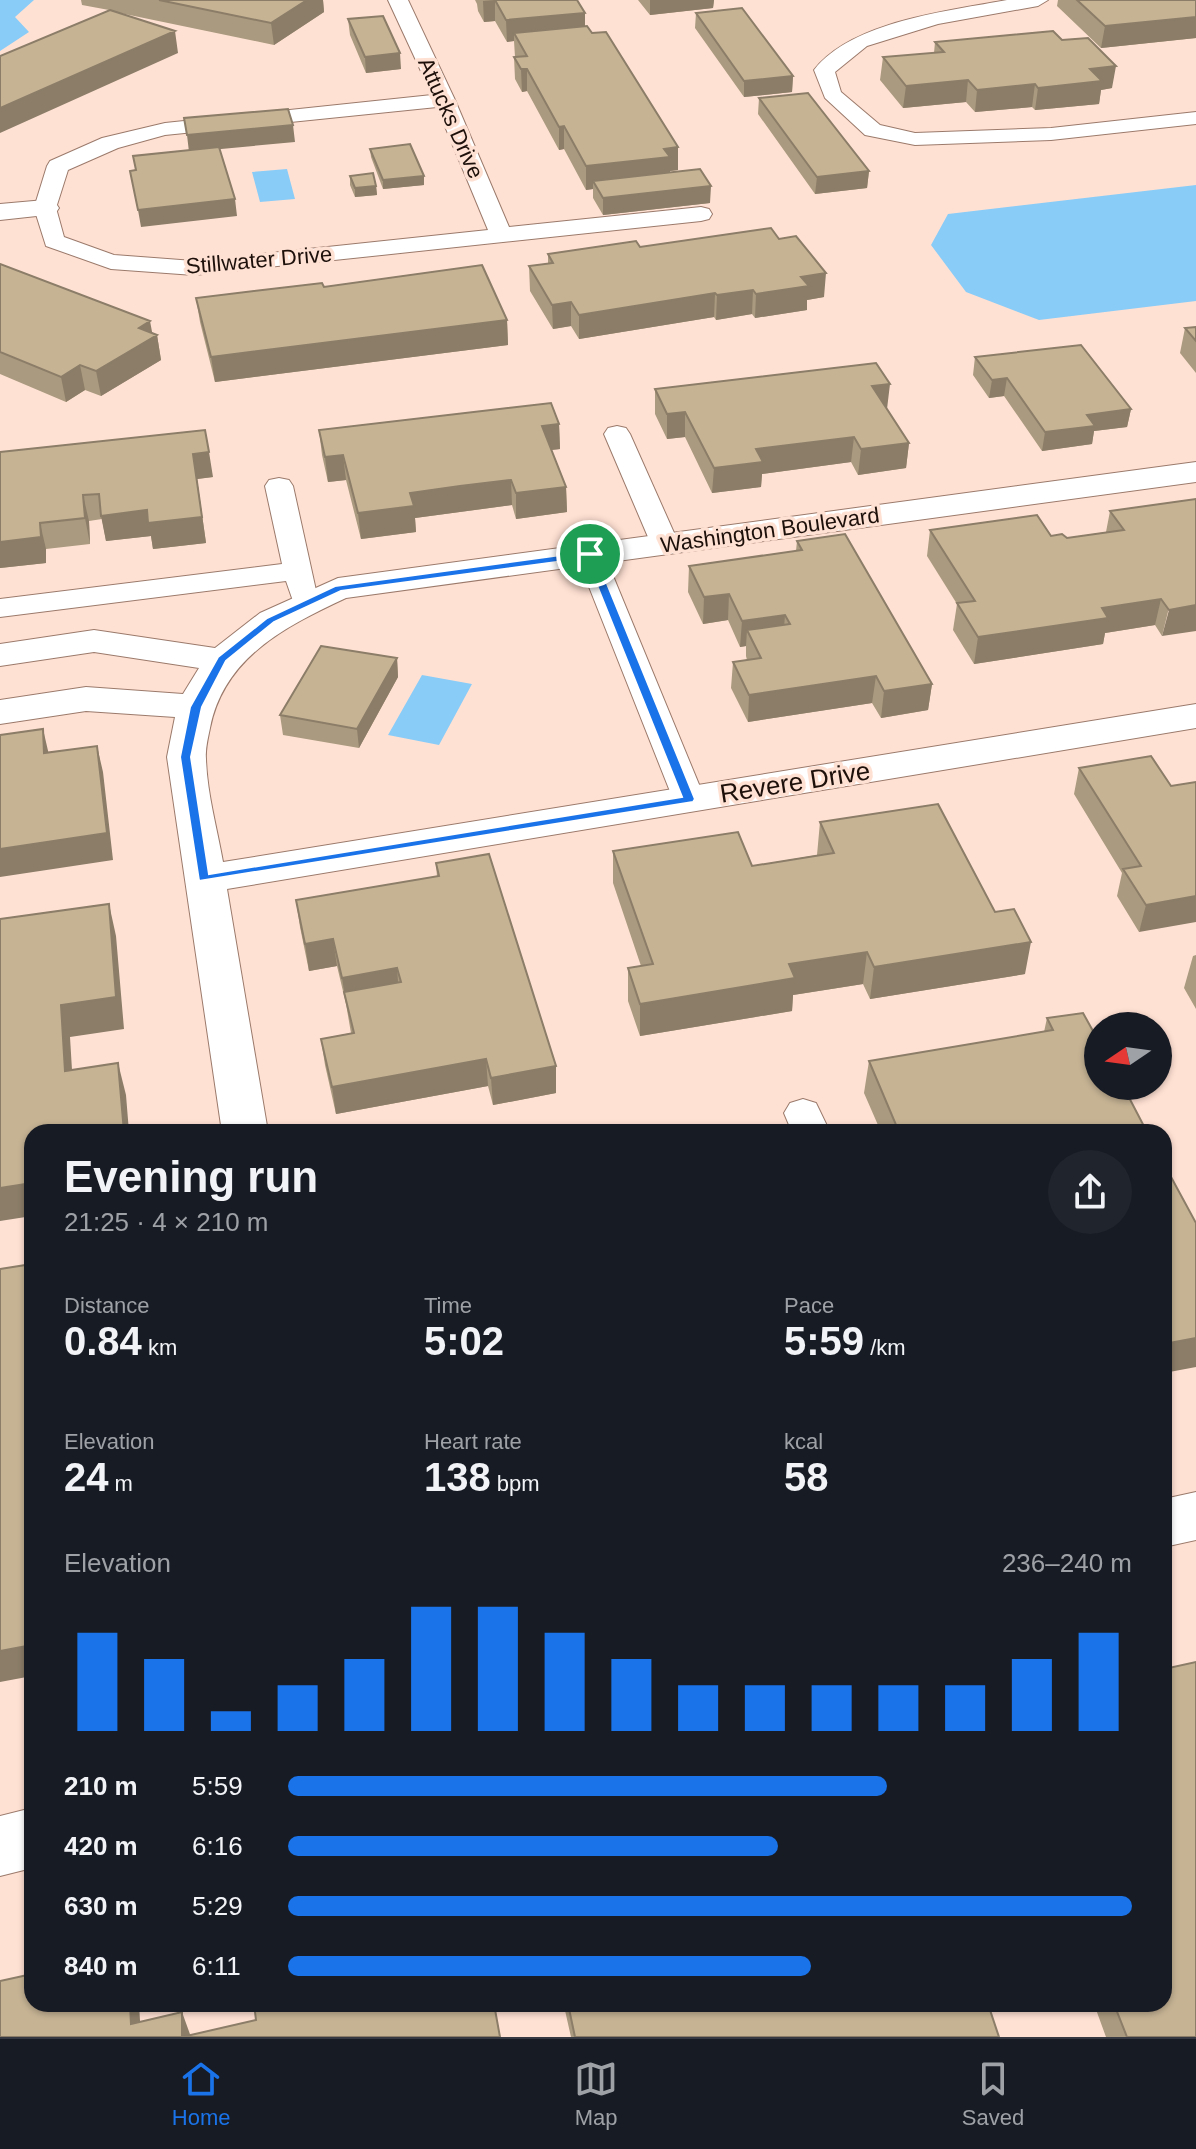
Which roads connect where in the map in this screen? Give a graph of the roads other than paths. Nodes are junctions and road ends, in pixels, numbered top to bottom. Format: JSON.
{"nodes":[{"id":1,"x":398,"y":0,"type":"edge"},
{"id":2,"x":1038,"y":0,"type":"edge"},
{"id":3,"x":445,"y":100,"type":"junction"},
{"id":4,"x":1196,"y":118,"type":"edge"},
{"id":5,"x":45,"y":208,"type":"junction"},
{"id":6,"x":0,"y":212,"type":"edge"},
{"id":7,"x":701,"y":214,"type":"edge"},
{"id":8,"x":502,"y":237,"type":"junction"},
{"id":9,"x":617,"y":434,"type":"dead end"},
{"id":10,"x":1196,"y":472,"type":"edge"},
{"id":11,"x":279,"y":486,"type":"dead end"},
{"id":12,"x":665,"y":544,"type":"junction"},
{"id":13,"x":590,"y":554,"type":"junction"},
{"id":14,"x":301,"y":587,"type":"junction"},
{"id":15,"x":0,"y":608,"type":"edge"},
{"id":16,"x":0,"y":655,"type":"edge"},
{"id":17,"x":221,"y":660,"type":"junction"},
{"id":18,"x":196,"y":707,"type":"junction"},
{"id":19,"x":0,"y":712,"type":"edge"},
{"id":20,"x":1196,"y":716,"type":"edge"},
{"id":21,"x":689,"y":799,"type":"junction"},
{"id":22,"x":204,"y":879,"type":"junction"},
{"id":23,"x":244,"y":1124,"type":"edge"},
{"id":24,"x":1196,"y":1516,"type":"edge"},
{"id":25,"x":1172,"y":1521,"type":"edge"},
{"id":26,"x":24,"y":1840,"type":"edge"},
{"id":27,"x":0,"y":1846,"type":"edge"}],
"edges":[{"from":1,"to":3,"type":"lane","name":"Attucks Drive"},
{"from":2,"to":4,"type":"lane"},
{"from":3,"to":5,"type":"lane"},
{"from":3,"to":8,"type":"lane","name":"Attucks Drive"},
{"from":5,"to":6,"type":"street"},
{"from":5,"to":8,"type":"lane","name":"Stillwater Drive"},
{"from":7,"to":8,"type":"lane","name":"Stillwater Drive"},
{"from":9,"to":12,"type":"lane"},
{"from":10,"to":12,"type":"street","name":"Washington Boulevard"},
{"from":11,"to":14,"type":"lane"},
{"from":12,"to":13,"type":"street","name":"Washington Boulevard"},
{"from":13,"to":14,"type":"street","name":"Washington Boulevard"},
{"from":13,"to":21,"type":"lane"},
{"from":14,"to":15,"type":"lane"},
{"from":14,"to":17,"type":"street","name":"Washington Boulevard"},
{"from":16,"to":17,"type":"street"},
{"from":17,"to":18,"type":"street","name":"Washington Boulevard"},
{"from":18,"to":19,"type":"street"},
{"from":18,"to":22,"type":"street","name":"Washington Boulevard"},
{"from":20,"to":21,"type":"street","name":"Revere Drive"},
{"from":21,"to":22,"type":"street","name":"Revere Drive"},
{"from":22,"to":23,"type":"street","name":"Washington Boulevard"},
{"from":24,"to":25,"type":"street"},
{"from":26,"to":27,"type":"street"}]}
